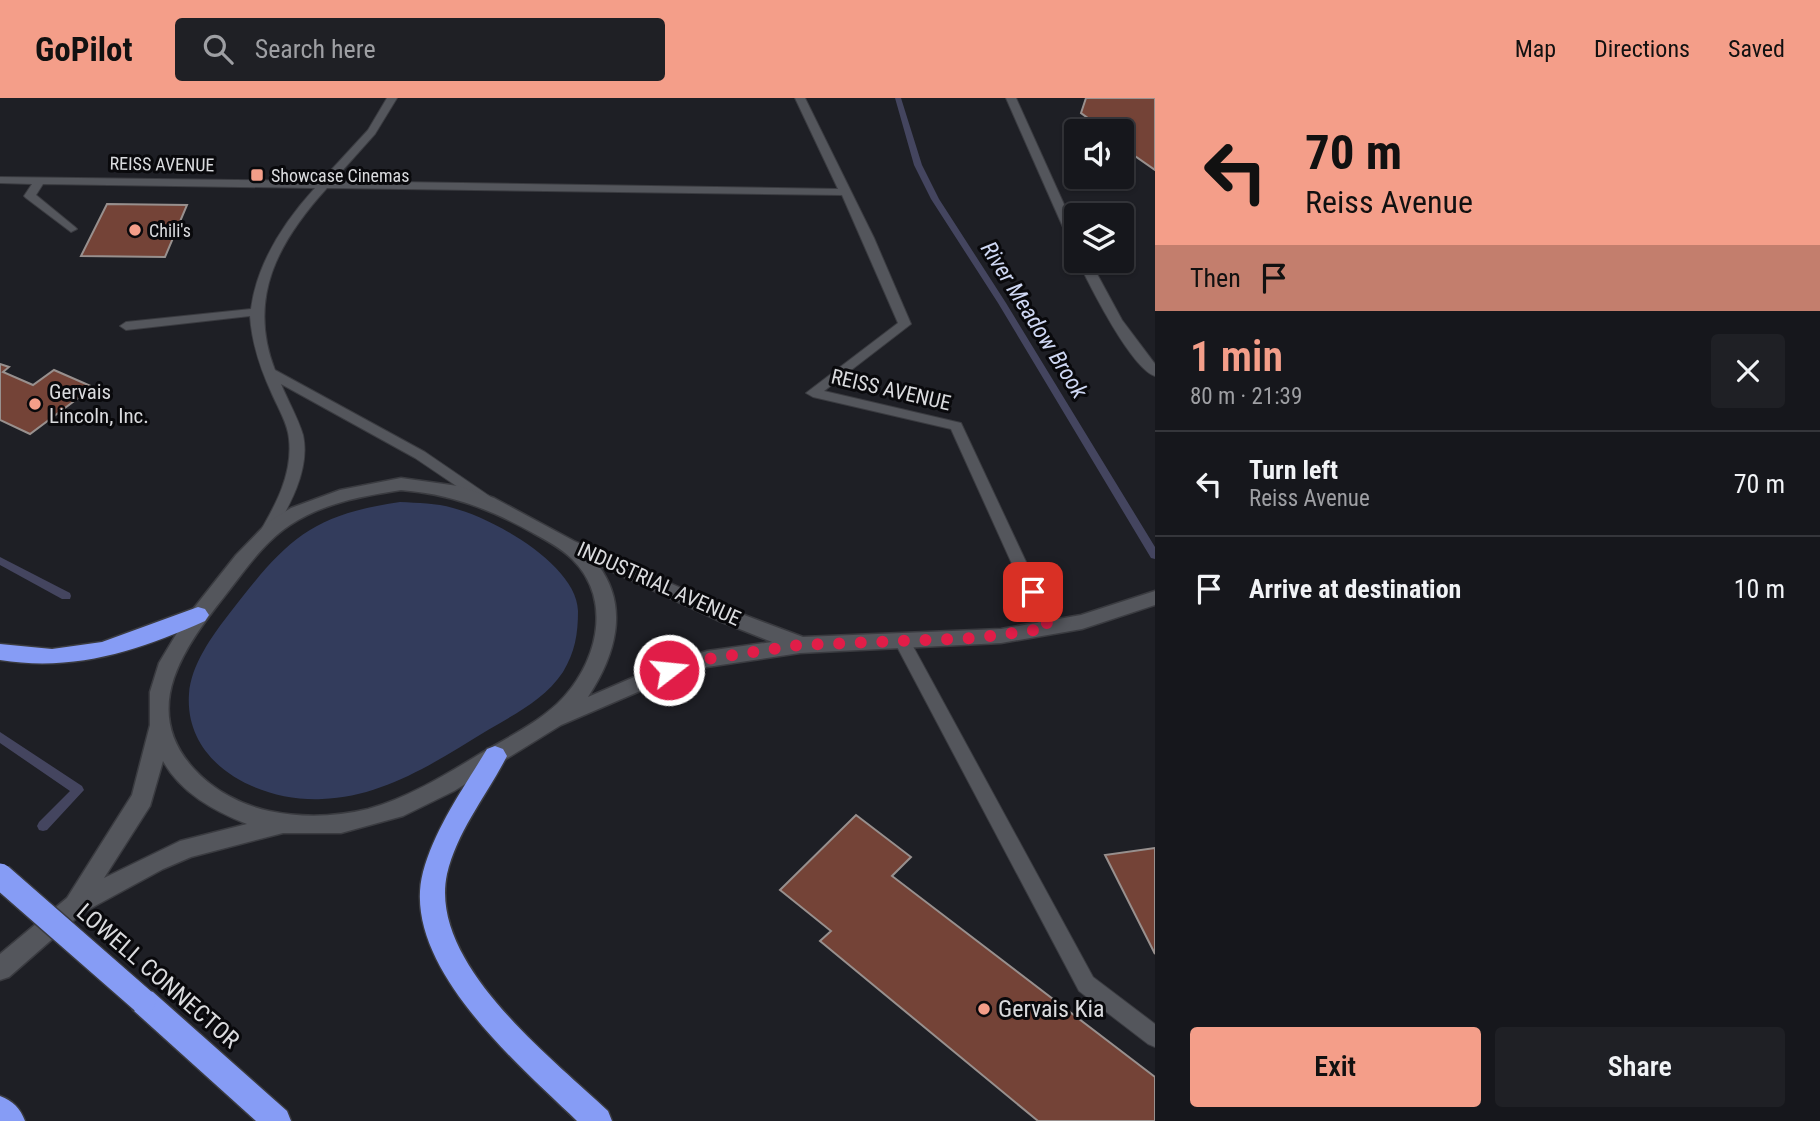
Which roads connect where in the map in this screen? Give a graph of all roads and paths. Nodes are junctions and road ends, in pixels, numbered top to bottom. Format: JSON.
{"nodes":[{"id":1,"x":392,"y":98,"type":"edge"},
{"id":2,"x":800,"y":98,"type":"edge"},
{"id":3,"x":1011,"y":98,"type":"edge"},
{"id":4,"x":0,"y":180,"type":"edge"},
{"id":5,"x":39,"y":181,"type":"junction"},
{"id":6,"x":323,"y":185,"type":"junction"},
{"id":7,"x":846,"y":192,"type":"junction"},
{"id":8,"x":1064,"y":216,"type":"edge"},
{"id":9,"x":71,"y":229,"type":"dead end"},
{"id":10,"x":1089,"y":273,"type":"edge"},
{"id":11,"x":256,"y":312,"type":"junction"},
{"id":12,"x":126,"y":326,"type":"dead end"},
{"id":13,"x":1155,"y":372,"type":"edge"},
{"id":14,"x":271,"y":373,"type":"junction"},
{"id":15,"x":494,"y":504,"type":"junction"},
{"id":16,"x":264,"y":537,"type":"junction"},
{"id":17,"x":557,"y":538,"type":"junction"},
{"id":18,"x":1153,"y":598,"type":"edge"},
{"id":19,"x":198,"y":615,"type":"junction"},
{"id":20,"x":1049,"y":628,"type":"junction"},
{"id":21,"x":903,"y":643,"type":"junction"},
{"id":22,"x":800,"y":645,"type":"junction"},
{"id":23,"x":0,"y":652,"type":"edge"},
{"id":24,"x":159,"y":721,"type":"junction"},
{"id":25,"x":543,"y":727,"type":"junction"},
{"id":26,"x":495,"y":756,"type":"junction"},
{"id":27,"x":284,"y":824,"type":"junction"},
{"id":28,"x":0,"y":876,"type":"edge"},
{"id":29,"x":74,"y":905,"type":"junction"},
{"id":30,"x":0,"y":970,"type":"edge"},
{"id":31,"x":1155,"y":1037,"type":"edge"},
{"id":32,"x":0,"y":1110,"type":"edge"},
{"id":33,"x":10,"y":1121,"type":"edge"},
{"id":34,"x":277,"y":1121,"type":"edge"},
{"id":35,"x":598,"y":1121,"type":"edge"}],
"edges":[{"from":1,"to":6,"type":"lane"},
{"from":2,"to":7,"type":"lane","name":"REISS AVENUE"},
{"from":3,"to":8,"type":"lane"},
{"from":4,"to":5,"type":"lane","name":"REISS AVENUE"},
{"from":5,"to":6,"type":"lane","name":"REISS AVENUE"},
{"from":5,"to":9,"type":"lane"},
{"from":6,"to":7,"type":"lane","name":"REISS AVENUE"},
{"from":6,"to":11,"type":"lane"},
{"from":7,"to":20,"type":"lane","name":"REISS AVENUE"},
{"from":10,"to":13,"type":"lane"},
{"from":11,"to":12,"type":"lane"},
{"from":11,"to":14,"type":"lane"},
{"from":14,"to":15,"type":"lane"},
{"from":14,"to":16,"type":"lane"},
{"from":15,"to":16,"type":"main road"},
{"from":15,"to":17,"type":"main road"},
{"from":16,"to":19,"type":"main road"},
{"from":17,"to":22,"type":"main road","name":"INDUSTRIAL AVENUE"},
{"from":17,"to":25,"type":"main road"},
{"from":18,"to":20,"type":"main road","name":"INDUSTRIAL AVENUE"},
{"from":19,"to":23,"type":"highway"},
{"from":19,"to":24,"type":"main road"},
{"from":20,"to":21,"type":"main road","name":"INDUSTRIAL AVENUE"},
{"from":21,"to":22,"type":"main road","name":"INDUSTRIAL AVENUE"},
{"from":21,"to":31,"type":"lane"},
{"from":22,"to":25,"type":"main road","name":"INDUSTRIAL AVENUE"},
{"from":24,"to":27,"type":"main road"},
{"from":24,"to":29,"type":"main road"},
{"from":25,"to":26,"type":"main road"},
{"from":26,"to":27,"type":"main road"},
{"from":26,"to":35,"type":"highway"},
{"from":27,"to":29,"type":"main road"},
{"from":28,"to":34,"type":"highway","name":"LOWELL CONNECTOR","bridge":true},
{"from":29,"to":30,"type":"main road"},
{"from":32,"to":33,"type":"highway"}]}
